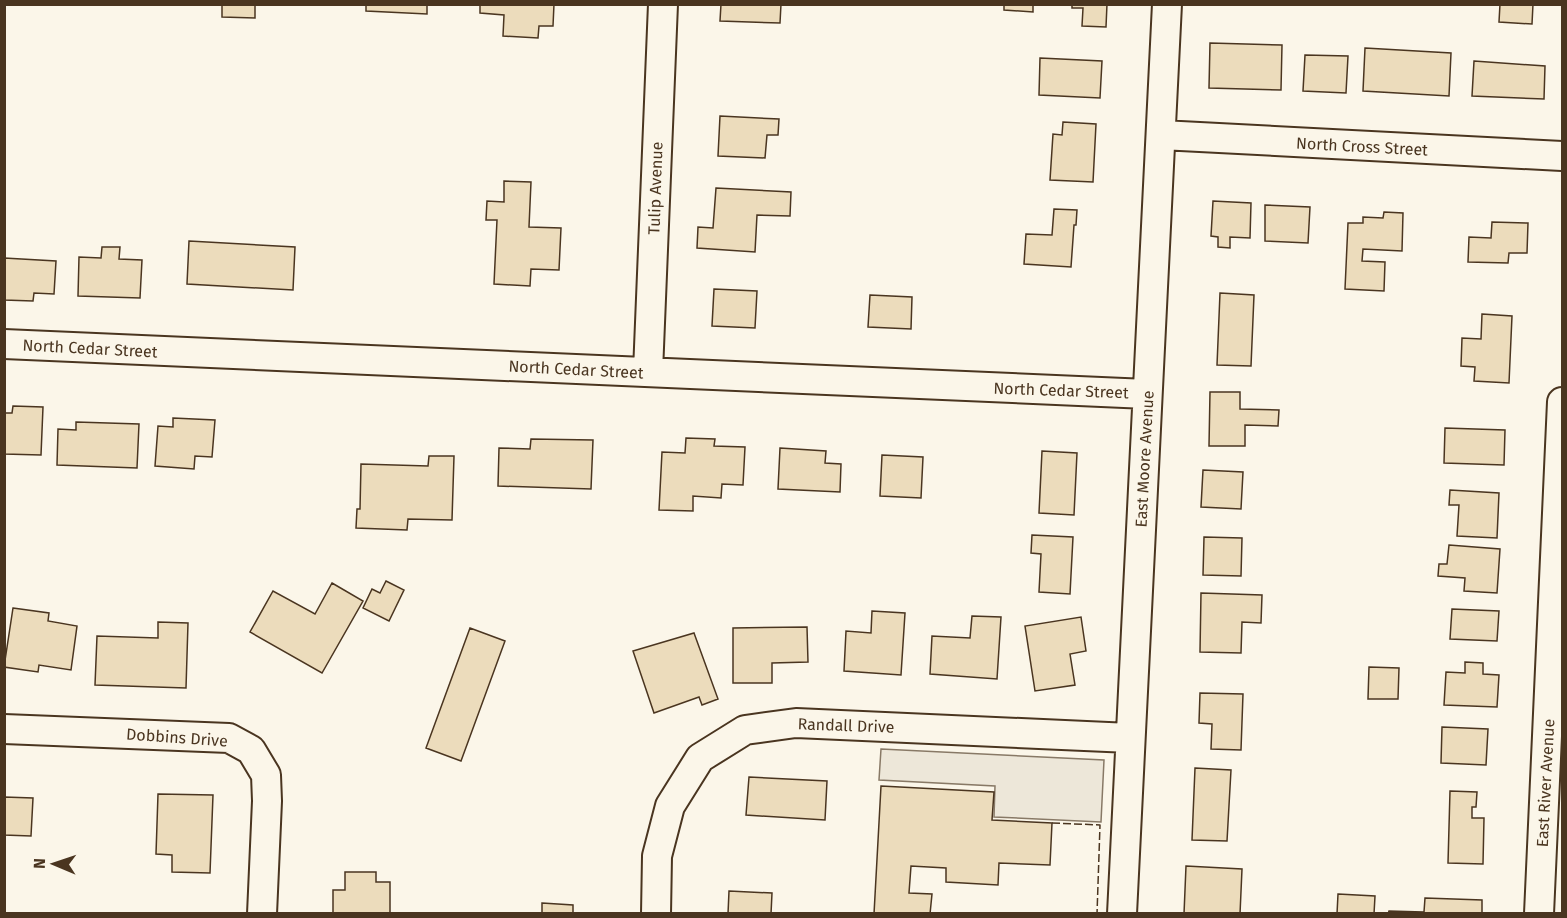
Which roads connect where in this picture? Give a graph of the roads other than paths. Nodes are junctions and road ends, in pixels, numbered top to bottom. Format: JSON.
{"nodes":[{"id":1,"x":663,"y":4,"type":"edge"},
{"id":2,"x":1167,"y":4,"type":"edge"},
{"id":3,"x":1161,"y":135,"type":"junction"},
{"id":4,"x":1563,"y":156,"type":"edge"},
{"id":5,"x":4,"y":344,"type":"edge"},
{"id":6,"x":648,"y":372,"type":"junction"},
{"id":7,"x":1147,"y":394,"type":"junction"},
{"id":8,"x":1563,"y":402,"type":"edge"},
{"id":9,"x":4,"y":729,"type":"edge"},
{"id":10,"x":1130,"y":738,"type":"junction"},
{"id":11,"x":262,"y":914,"type":"edge"},
{"id":12,"x":656,"y":914,"type":"edge"},
{"id":13,"x":1122,"y":914,"type":"edge"},
{"id":14,"x":1539,"y":914,"type":"edge"}],
"edges":[{"from":1,"to":6,"type":"street","name":"Tulip Avenue"},
{"from":2,"to":3,"type":"street","name":"East Moore Avenue"},
{"from":3,"to":4,"type":"street","name":"North Cross Street"},
{"from":3,"to":7,"type":"street","name":"East Moore Avenue"},
{"from":5,"to":6,"type":"street","name":"North Cedar Street"},
{"from":6,"to":7,"type":"street","name":"North Cedar Street"},
{"from":7,"to":10,"type":"street","name":"East Moore Avenue"},
{"from":8,"to":14,"type":"street","name":"East River Avenue"},
{"from":9,"to":11,"type":"street","name":"Dobbins Drive"},
{"from":10,"to":12,"type":"street","name":"Randall Drive"},
{"from":10,"to":13,"type":"street","name":"East Moore Avenue"}]}
